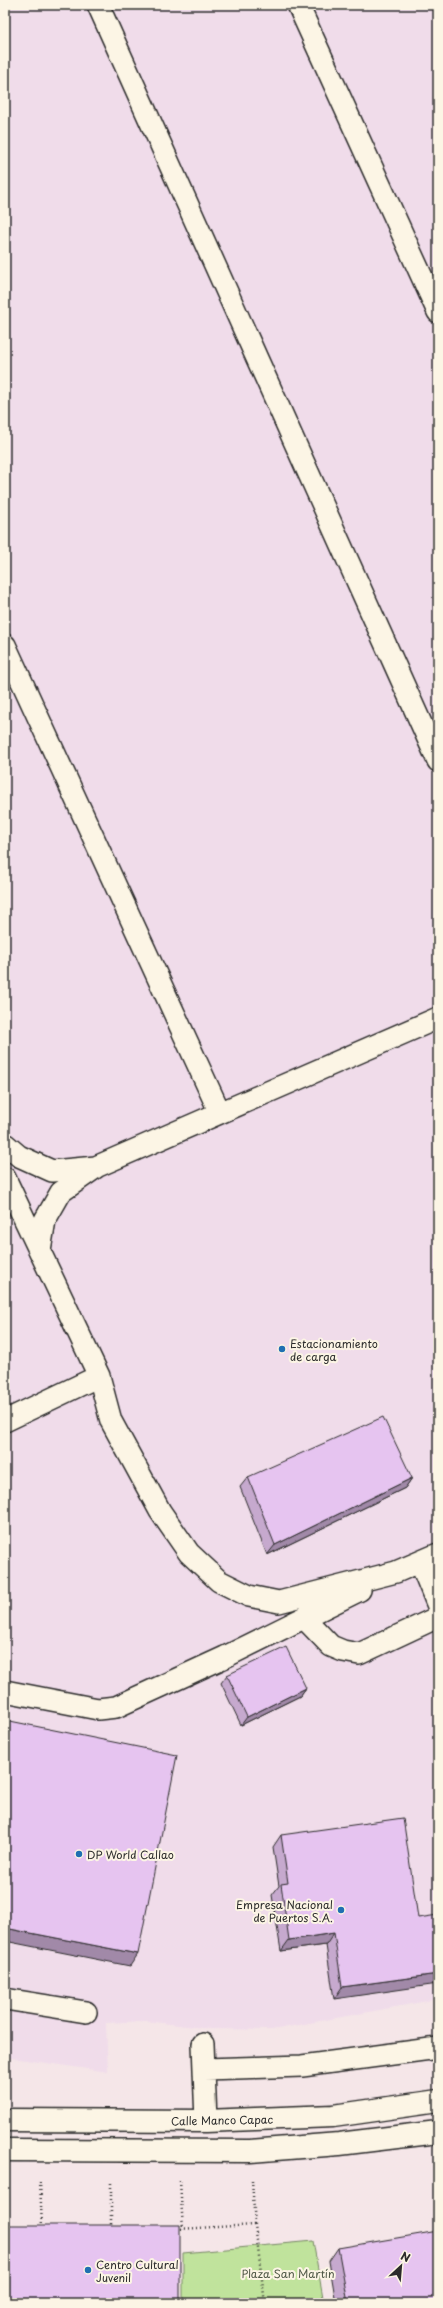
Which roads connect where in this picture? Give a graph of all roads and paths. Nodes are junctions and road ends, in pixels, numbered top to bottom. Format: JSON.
{"nodes":[{"id":1,"x":98,"y":5,"type":"edge"},
{"id":2,"x":298,"y":5,"type":"edge"},
{"id":3,"x":438,"y":312,"type":"edge"},
{"id":4,"x":5,"y":644,"type":"edge"},
{"id":5,"x":438,"y":760,"type":"edge"},
{"id":6,"x":438,"y":1018,"type":"edge"},
{"id":7,"x":220,"y":1114,"type":"junction"},
{"id":8,"x":5,"y":1144,"type":"edge"},
{"id":9,"x":98,"y":1166,"type":"junction"},
{"id":10,"x":5,"y":1178,"type":"edge"},
{"id":11,"x":40,"y":1250,"type":"junction"},
{"id":12,"x":99,"y":1376,"type":"junction"},
{"id":13,"x":5,"y":1421,"type":"edge"},
{"id":14,"x":429,"y":1558,"type":"edge"},
{"id":15,"x":396,"y":1572,"type":"junction"},
{"id":16,"x":438,"y":1606,"type":"edge"},
{"id":17,"x":438,"y":1617,"type":"edge"},
{"id":18,"x":304,"y":1618,"type":"junction"},
{"id":19,"x":5,"y":1691,"type":"edge"},
{"id":20,"x":5,"y":1999,"type":"edge"},
{"id":21,"x":86,"y":2012,"type":"dead end"},
{"id":22,"x":203,"y":2044,"type":"dead end"},
{"id":23,"x":438,"y":2048,"type":"edge"},
{"id":24,"x":205,"y":2068,"type":"junction"},
{"id":25,"x":438,"y":2101,"type":"edge"},
{"id":26,"x":5,"y":2120,"type":"edge"},
{"id":27,"x":206,"y":2121,"type":"junction"},
{"id":28,"x":438,"y":2132,"type":"edge"},
{"id":29,"x":5,"y":2150,"type":"edge"},
{"id":30,"x":178,"y":2151,"type":"junction"},
{"id":31,"x":250,"y":2151,"type":"junction"},
{"id":32,"x":111,"y":2180,"type":"dead end"},
{"id":33,"x":40,"y":2182,"type":"dead end"},
{"id":34,"x":254,"y":2225,"type":"junction"},
{"id":35,"x":111,"y":2229,"type":"junction"},
{"id":36,"x":119,"y":2229,"type":"edge"},
{"id":37,"x":175,"y":2229,"type":"edge"},
{"id":38,"x":183,"y":2229,"type":"junction"},
{"id":39,"x":42,"y":2230,"type":"edge"},
{"id":40,"x":103,"y":2230,"type":"edge"},
{"id":41,"x":264,"y":2303,"type":"edge"}],
"edges":[{"from":1,"to":5,"type":"lane"},
{"from":2,"to":3,"type":"lane"},
{"from":4,"to":7,"type":"lane"},
{"from":6,"to":7,"type":"lane"},
{"from":7,"to":9,"type":"lane"},
{"from":8,"to":9,"type":"lane"},
{"from":9,"to":11,"type":"lane"},
{"from":10,"to":11,"type":"lane"},
{"from":11,"to":12,"type":"lane"},
{"from":12,"to":13,"type":"lane"},
{"from":12,"to":15,"type":"lane"},
{"from":14,"to":15,"type":"lane"},
{"from":14,"to":16,"type":"lane"},
{"from":15,"to":18,"type":"lane"},
{"from":17,"to":18,"type":"lane"},
{"from":18,"to":19,"type":"lane"},
{"from":20,"to":21,"type":"lane"},
{"from":22,"to":24,"type":"lane"},
{"from":23,"to":24,"type":"lane"},
{"from":24,"to":27,"type":"lane"},
{"from":25,"to":27,"type":"main road","name":"Calle Manco Capac"},
{"from":26,"to":27,"type":"main road","name":"Calle Manco Capac"},
{"from":28,"to":31,"type":"main road"},
{"from":29,"to":30,"type":"main road"},
{"from":30,"to":31,"type":"main road"},
{"from":30,"to":38,"type":"path"},
{"from":31,"to":34,"type":"path"},
{"from":32,"to":35,"type":"path"},
{"from":33,"to":39,"type":"path"},
{"from":34,"to":38,"type":"path"},
{"from":34,"to":41,"type":"path"},
{"from":35,"to":36,"type":"path"},
{"from":35,"to":40,"type":"path"},
{"from":37,"to":38,"type":"path"}]}
